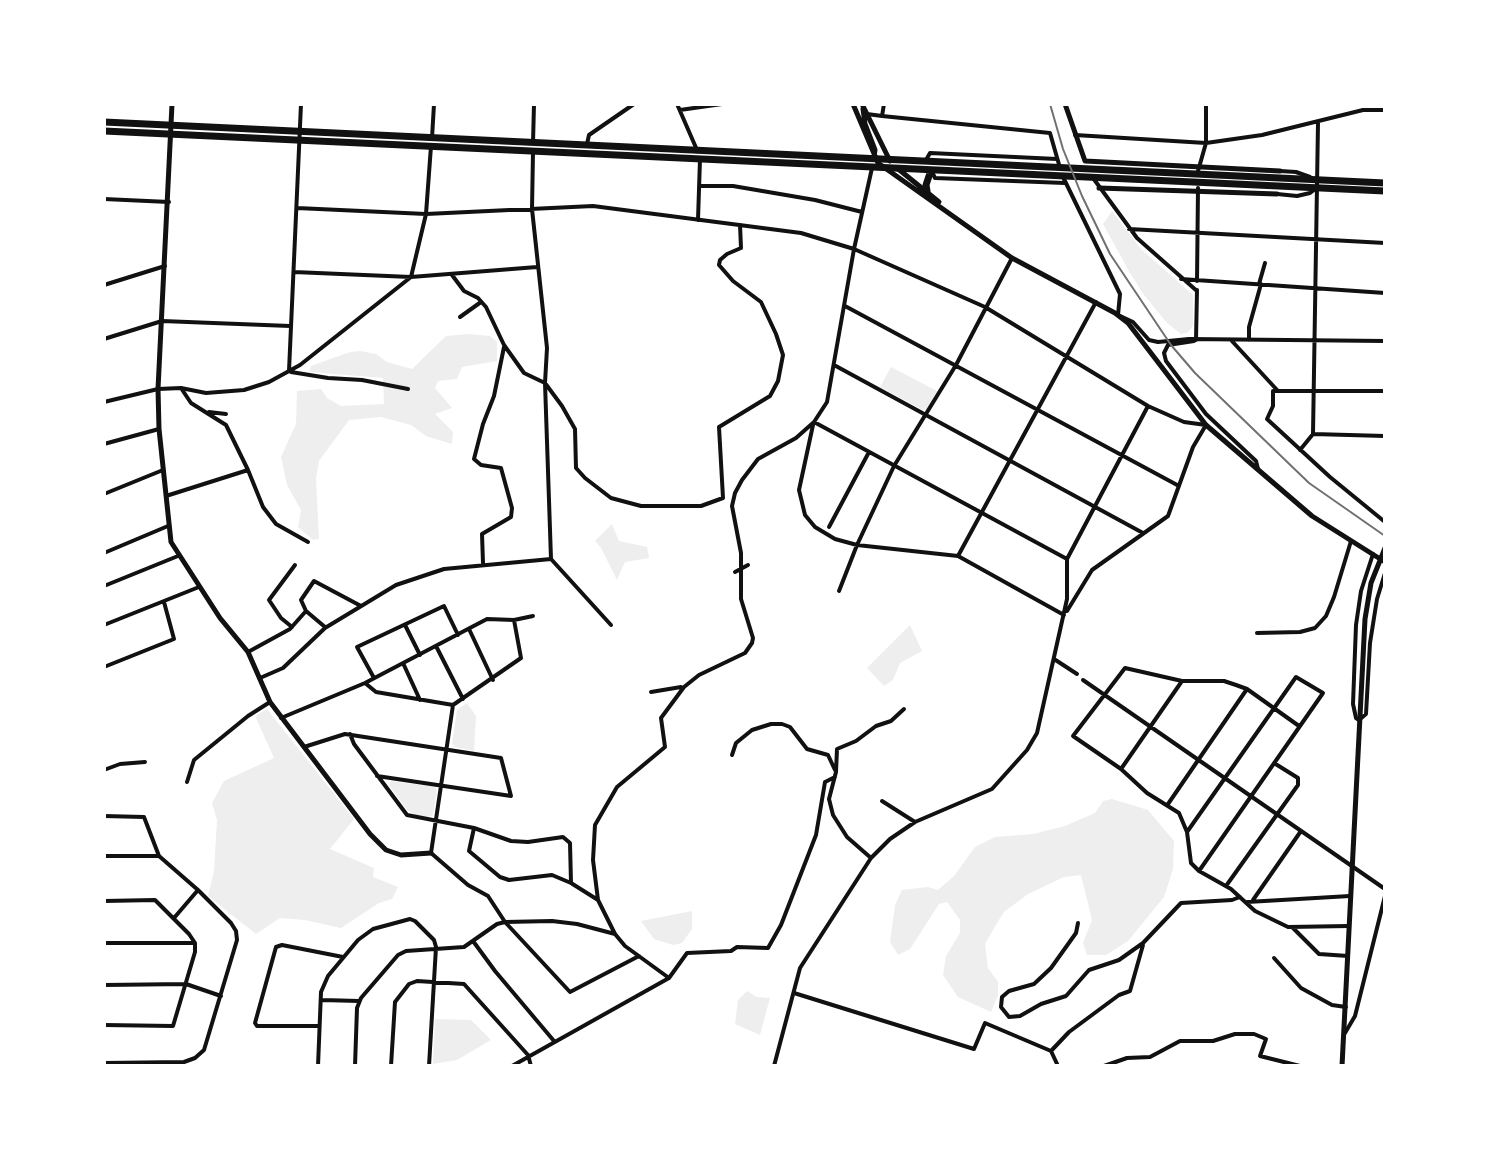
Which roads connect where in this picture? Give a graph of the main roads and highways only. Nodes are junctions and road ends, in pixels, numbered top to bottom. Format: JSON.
{"nodes":[{"id":1,"x":104,"y":122,"type":"edge"},
{"id":2,"x":104,"y":131,"type":"edge"},
{"id":3,"x":931,"y":170,"type":"junction"},
{"id":4,"x":1013,"y":170,"type":"junction"},
{"id":5,"x":1385,"y":183,"type":"edge"},
{"id":6,"x":1316,"y":184,"type":"junction"},
{"id":7,"x":927,"y":191,"type":"road end"},
{"id":8,"x":1385,"y":191,"type":"edge"}],
"edges":[{"from":1,"to":4,"type":"highway"},
{"from":2,"to":3,"type":"highway"},
{"from":3,"to":4,"type":"highway"},
{"from":3,"to":7,"type":"highway"},
{"from":4,"to":6,"type":"highway"},
{"from":5,"to":6,"type":"highway"},
{"from":6,"to":8,"type":"highway"}]}
